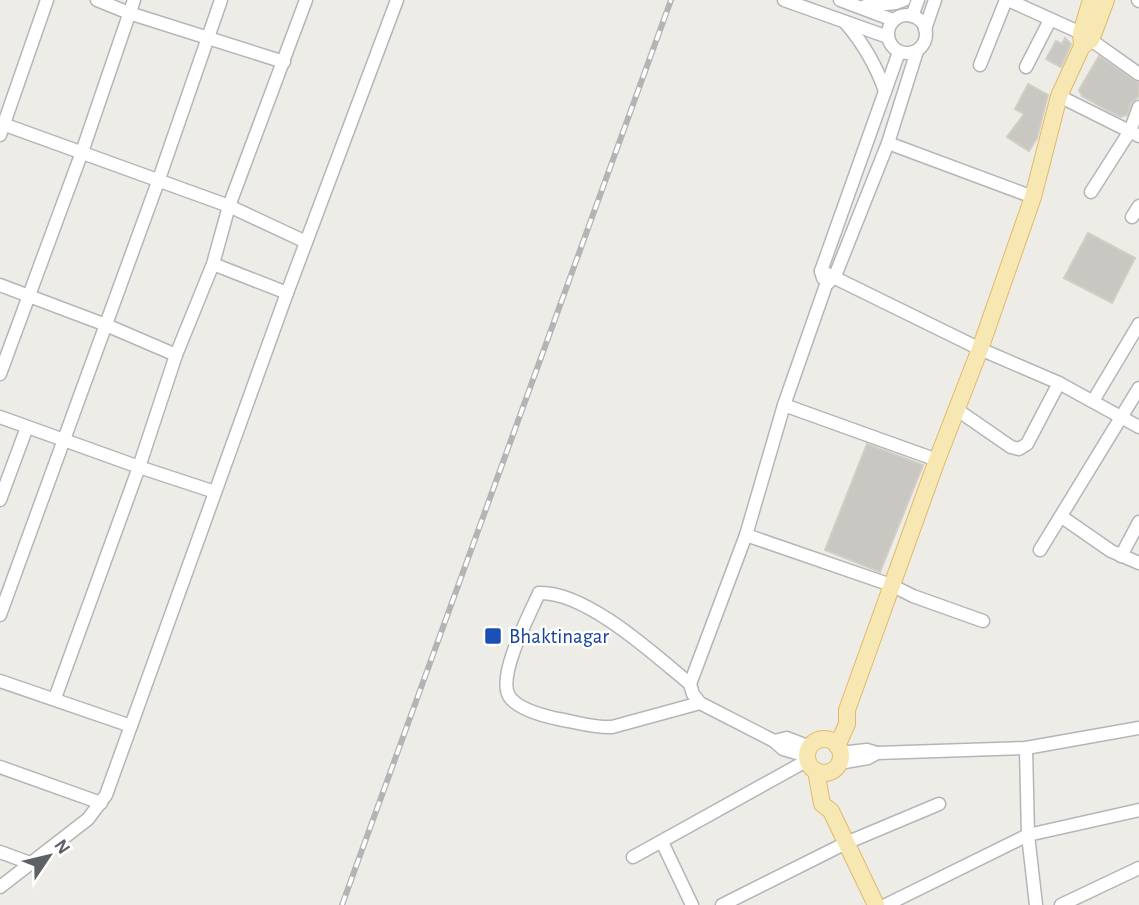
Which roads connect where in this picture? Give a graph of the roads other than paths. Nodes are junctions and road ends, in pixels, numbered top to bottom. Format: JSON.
{"nodes":[{"id":1,"x":47,"y":0,"type":"edge"},
{"id":2,"x":97,"y":0,"type":"edge"},
{"id":3,"x":221,"y":0,"type":"edge"},
{"id":4,"x":306,"y":0,"type":"edge"},
{"id":5,"x":397,"y":0,"type":"edge"},
{"id":6,"x":784,"y":0,"type":"edge"},
{"id":7,"x":840,"y":0,"type":"edge"},
{"id":8,"x":904,"y":0,"type":"edge"},
{"id":9,"x":918,"y":0,"type":"edge"},
{"id":10,"x":934,"y":0,"type":"edge"},
{"id":11,"x":1007,"y":0,"type":"edge"},
{"id":12,"x":1091,"y":0,"type":"edge"},
{"id":13,"x":1106,"y":0,"type":"edge"},
{"id":14,"x":132,"y":6,"type":"edge"},
{"id":15,"x":858,"y":7,"type":"junction"},
{"id":16,"x":912,"y":16,"type":"junction"},
{"id":17,"x":893,"y":20,"type":"junction"},
{"id":18,"x":1050,"y":20,"type":"junction"},
{"id":19,"x":845,"y":22,"type":"junction"},
{"id":20,"x":925,"y":29,"type":"junction"},
{"id":21,"x":209,"y":37,"type":"junction"},
{"id":22,"x":888,"y":37,"type":"junction"},
{"id":23,"x":1085,"y":40,"type":"junction"},
{"id":24,"x":917,"y":51,"type":"junction"},
{"id":25,"x":899,"y":52,"type":"junction"},
{"id":26,"x":284,"y":62,"type":"junction"},
{"id":27,"x":981,"y":65,"type":"dead end"},
{"id":28,"x":1026,"y":67,"type":"dead end"},
{"id":29,"x":1139,"y":74,"type":"edge"},
{"id":30,"x":885,"y":91,"type":"junction"},
{"id":31,"x":1059,"y":96,"type":"junction"},
{"id":32,"x":1139,"y":107,"type":"edge"},
{"id":33,"x":1,"y":127,"type":"edge"},
{"id":34,"x":1134,"y":133,"type":"edge"},
{"id":35,"x":888,"y":143,"type":"junction"},
{"id":36,"x":82,"y":152,"type":"junction"},
{"id":37,"x":159,"y":180,"type":"junction"},
{"id":38,"x":1091,"y":192,"type":"dead end"},
{"id":39,"x":1033,"y":197,"type":"junction"},
{"id":40,"x":229,"y":206,"type":"junction"},
{"id":41,"x":306,"y":242,"type":"junction"},
{"id":42,"x":213,"y":264,"type":"junction"},
{"id":43,"x":830,"y":280,"type":"junction"},
{"id":44,"x":0,"y":285,"type":"edge"},
{"id":45,"x":287,"y":293,"type":"junction"},
{"id":46,"x":30,"y":295,"type":"junction"},
{"id":47,"x":1139,"y":324,"type":"edge"},
{"id":48,"x":106,"y":325,"type":"junction"},
{"id":49,"x":980,"y":349,"type":"junction"},
{"id":50,"x":176,"y":355,"type":"junction"},
{"id":51,"x":0,"y":374,"type":"edge"},
{"id":52,"x":1059,"y":383,"type":"junction"},
{"id":53,"x":1139,"y":388,"type":"edge"},
{"id":54,"x":1093,"y":401,"type":"junction"},
{"id":55,"x":784,"y":405,"type":"junction"},
{"id":56,"x":956,"y":409,"type":"junction"},
{"id":57,"x":0,"y":417,"type":"edge"},
{"id":58,"x":1121,"y":417,"type":"junction"},
{"id":59,"x":27,"y":427,"type":"junction"},
{"id":60,"x":1139,"y":427,"type":"edge"},
{"id":61,"x":63,"y":440,"type":"junction"},
{"id":62,"x":937,"y":460,"type":"junction"},
{"id":63,"x":139,"y":467,"type":"junction"},
{"id":64,"x":215,"y":492,"type":"junction"},
{"id":65,"x":0,"y":500,"type":"edge"},
{"id":66,"x":1062,"y":517,"type":"junction"},
{"id":67,"x":1139,"y":522,"type":"edge"},
{"id":68,"x":746,"y":535,"type":"junction"},
{"id":69,"x":1040,"y":550,"type":"dead end"},
{"id":70,"x":1121,"y":556,"type":"junction"},
{"id":71,"x":1139,"y":563,"type":"edge"},
{"id":72,"x":891,"y":585,"type":"junction"},
{"id":73,"x":0,"y":615,"type":"edge"},
{"id":74,"x":983,"y":621,"type":"dead end"},
{"id":75,"x":0,"y":681,"type":"edge"},
{"id":76,"x":691,"y":684,"type":"junction"},
{"id":77,"x":55,"y":698,"type":"junction"},
{"id":78,"x":700,"y":703,"type":"junction"},
{"id":79,"x":131,"y":726,"type":"junction"},
{"id":80,"x":1139,"y":728,"type":"edge"},
{"id":81,"x":1026,"y":748,"type":"junction"},
{"id":82,"x":837,"y":750,"type":"junction"},
{"id":83,"x":813,"y":761,"type":"junction"},
{"id":84,"x":0,"y":767,"type":"edge"},
{"id":85,"x":101,"y":803,"type":"junction"},
{"id":86,"x":939,"y":804,"type":"dead end"},
{"id":87,"x":1139,"y":810,"type":"edge"},
{"id":88,"x":1028,"y":835,"type":"junction"},
{"id":89,"x":662,"y":842,"type":"junction"},
{"id":90,"x":846,"y":843,"type":"junction"},
{"id":91,"x":0,"y":852,"type":"edge"},
{"id":92,"x":633,"y":857,"type":"dead end"},
{"id":93,"x":30,"y":863,"type":"junction"},
{"id":94,"x":1139,"y":867,"type":"edge"},
{"id":95,"x":0,"y":887,"type":"edge"},
{"id":96,"x":692,"y":905,"type":"edge"},
{"id":97,"x":722,"y":905,"type":"edge"},
{"id":98,"x":876,"y":905,"type":"edge"},
{"id":99,"x":886,"y":905,"type":"edge"},
{"id":100,"x":1036,"y":905,"type":"edge"},
{"id":101,"x":1061,"y":905,"type":"edge"}],
"edges":[{"from":1,"to":33,"type":"street"},
{"from":2,"to":14,"type":"street"},
{"from":3,"to":21,"type":"street"},
{"from":4,"to":26,"type":"street"},
{"from":5,"to":41,"type":"street"},
{"from":6,"to":19,"type":"street"},
{"from":7,"to":15,"type":"street"},
{"from":8,"to":15,"type":"street"},
{"from":9,"to":16,"type":"street"},
{"from":10,"to":20,"type":"street"},
{"from":11,"to":18,"type":"street"},
{"from":11,"to":27,"type":"street"},
{"from":12,"to":23,"type":"main road"},
{"from":13,"to":23,"type":"main road"},
{"from":14,"to":21,"type":"street"},
{"from":14,"to":36,"type":"street"},
{"from":15,"to":17,"type":"street"},
{"from":16,"to":17,"type":"street"},
{"from":16,"to":20,"type":"street"},
{"from":17,"to":22,"type":"street"},
{"from":18,"to":23,"type":"street"},
{"from":18,"to":28,"type":"street"},
{"from":19,"to":22,"type":"street"},
{"from":19,"to":30,"type":"street"},
{"from":20,"to":24,"type":"street"},
{"from":21,"to":26,"type":"street"},
{"from":21,"to":37,"type":"street"},
{"from":22,"to":25,"type":"street"},
{"from":23,"to":29,"type":"street"},
{"from":23,"to":31,"type":"main road"},
{"from":24,"to":25,"type":"street"},
{"from":24,"to":35,"type":"street"},
{"from":25,"to":30,"type":"street"},
{"from":26,"to":40,"type":"street"},
{"from":30,"to":43,"type":"street"},
{"from":31,"to":34,"type":"street"},
{"from":31,"to":39,"type":"main road"},
{"from":32,"to":34,"type":"street"},
{"from":33,"to":36,"type":"street"},
{"from":34,"to":38,"type":"street"},
{"from":35,"to":39,"type":"street"},
{"from":35,"to":43,"type":"street"},
{"from":36,"to":37,"type":"street"},
{"from":36,"to":46,"type":"street"},
{"from":37,"to":40,"type":"street"},
{"from":37,"to":48,"type":"street"},
{"from":39,"to":49,"type":"main road"},
{"from":40,"to":41,"type":"street"},
{"from":40,"to":42,"type":"street"},
{"from":41,"to":45,"type":"street"},
{"from":42,"to":45,"type":"street"},
{"from":42,"to":50,"type":"street"},
{"from":43,"to":49,"type":"street"},
{"from":43,"to":55,"type":"street"},
{"from":44,"to":46,"type":"street"},
{"from":45,"to":64,"type":"street"},
{"from":46,"to":48,"type":"street"},
{"from":46,"to":51,"type":"street"},
{"from":47,"to":54,"type":"street"},
{"from":48,"to":50,"type":"street"},
{"from":48,"to":61,"type":"street"},
{"from":49,"to":52,"type":"street"},
{"from":49,"to":56,"type":"main road"},
{"from":50,"to":63,"type":"street"},
{"from":52,"to":54,"type":"street"},
{"from":52,"to":56,"type":"street"},
{"from":53,"to":58,"type":"street"},
{"from":54,"to":58,"type":"street"},
{"from":55,"to":62,"type":"street"},
{"from":55,"to":68,"type":"street"},
{"from":56,"to":62,"type":"main road"},
{"from":57,"to":59,"type":"street"},
{"from":58,"to":60,"type":"street"},
{"from":58,"to":66,"type":"street"},
{"from":59,"to":61,"type":"street"},
{"from":59,"to":65,"type":"street"},
{"from":61,"to":63,"type":"street"},
{"from":61,"to":73,"type":"street"},
{"from":62,"to":72,"type":"main road"},
{"from":63,"to":64,"type":"street"},
{"from":63,"to":77,"type":"street"},
{"from":64,"to":79,"type":"street"},
{"from":66,"to":69,"type":"street"},
{"from":66,"to":70,"type":"street"},
{"from":67,"to":70,"type":"street"},
{"from":68,"to":72,"type":"street"},
{"from":68,"to":76,"type":"street"},
{"from":70,"to":71,"type":"street"},
{"from":72,"to":74,"type":"street"},
{"from":72,"to":82,"type":"main road"},
{"from":75,"to":77,"type":"street"},
{"from":76,"to":78,"type":"street"},
{"from":76,"to":78,"type":"street"},
{"from":77,"to":79,"type":"street"},
{"from":78,"to":83,"type":"street"},
{"from":79,"to":85,"type":"street"},
{"from":80,"to":81,"type":"street"},
{"from":81,"to":82,"type":"street"},
{"from":81,"to":88,"type":"street"},
{"from":82,"to":83,"type":"main road"},
{"from":82,"to":83,"type":"main road"},
{"from":83,"to":89,"type":"street"},
{"from":83,"to":90,"type":"main road"},
{"from":84,"to":85,"type":"street"},
{"from":85,"to":93,"type":"street"},
{"from":86,"to":90,"type":"street"},
{"from":87,"to":88,"type":"street"},
{"from":88,"to":99,"type":"street"},
{"from":88,"to":100,"type":"street"},
{"from":89,"to":92,"type":"street"},
{"from":89,"to":96,"type":"street"},
{"from":90,"to":97,"type":"street"},
{"from":90,"to":98,"type":"main road"},
{"from":91,"to":93,"type":"street"},
{"from":93,"to":95,"type":"street"},
{"from":94,"to":101,"type":"street"}]}
